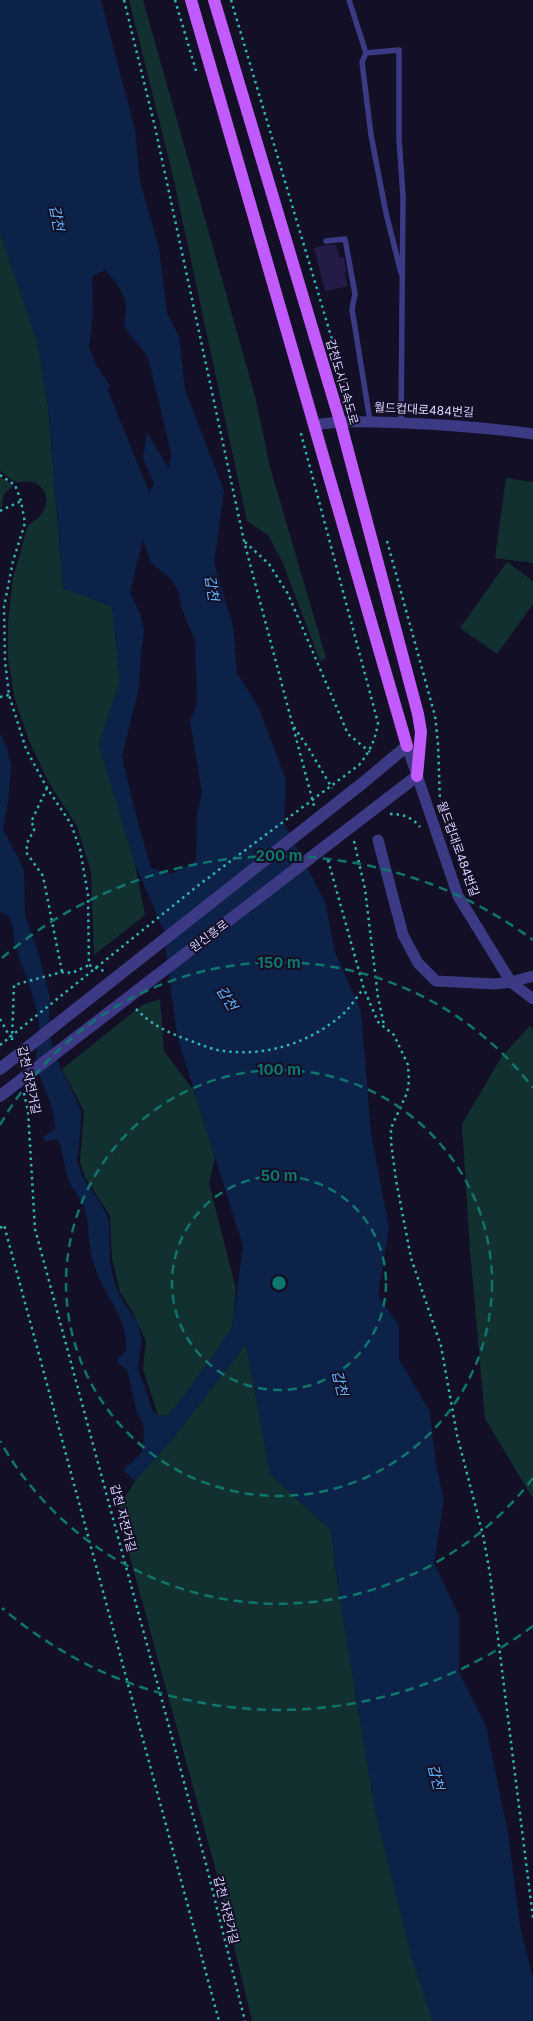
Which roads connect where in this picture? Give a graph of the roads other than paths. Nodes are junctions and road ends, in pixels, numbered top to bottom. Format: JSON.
{"nodes":[{"id":1,"x":191,"y":0,"type":"edge"},
{"id":2,"x":214,"y":0,"type":"edge"},
{"id":3,"x":349,"y":0,"type":"edge"},
{"id":4,"x":366,"y":53,"type":"junction"},
{"id":5,"x":326,"y":241,"type":"dead end"},
{"id":6,"x":401,"y":273,"type":"junction"},
{"id":7,"x":340,"y":421,"type":"junction"},
{"id":8,"x":370,"y":421,"type":"junction"},
{"id":9,"x":401,"y":423,"type":"junction"},
{"id":10,"x":314,"y":425,"type":"junction"},
{"id":11,"x":533,"y":434,"type":"edge"},
{"id":12,"x":407,"y":746,"type":"junction"},
{"id":13,"x":417,"y":776,"type":"junction"},
{"id":14,"x":378,"y":840,"type":"dead end"},
{"id":15,"x":533,"y":976,"type":"edge"},
{"id":16,"x":512,"y":982,"type":"junction"},
{"id":17,"x":533,"y":998,"type":"edge"},
{"id":18,"x":0,"y":1069,"type":"edge"},
{"id":19,"x":0,"y":1096,"type":"edge"}],
"edges":[{"from":1,"to":10,"type":"main road"},
{"from":2,"to":7,"type":"main road","name":"갑천도시고속도로"},
{"from":3,"to":4,"type":"lane"},
{"from":4,"to":6,"type":"lane"},
{"from":4,"to":6,"type":"lane"},
{"from":5,"to":8,"type":"lane"},
{"from":6,"to":9,"type":"lane"},
{"from":7,"to":8,"type":"street","name":"월드컵대로484번길"},
{"from":7,"to":10,"type":"street","name":"월드컵대로484번길"},
{"from":7,"to":13,"type":"main road","name":"갑천도시고속도로"},
{"from":8,"to":9,"type":"street","name":"월드컵대로484번길"},
{"from":9,"to":11,"type":"street","name":"월드컵대로484번길"},
{"from":10,"to":12,"type":"main road"},
{"from":12,"to":13,"type":"street","name":"월드컵대로484번길"},
{"from":12,"to":18,"type":"street","name":"원신흥로"},
{"from":13,"to":16,"type":"street","name":"월드컵대로484번길"},
{"from":13,"to":19,"type":"street","name":"원신흥로"},
{"from":14,"to":16,"type":"street"},
{"from":15,"to":16,"type":"street"},
{"from":16,"to":17,"type":"street","name":"월드컵대로484번길"}]}
